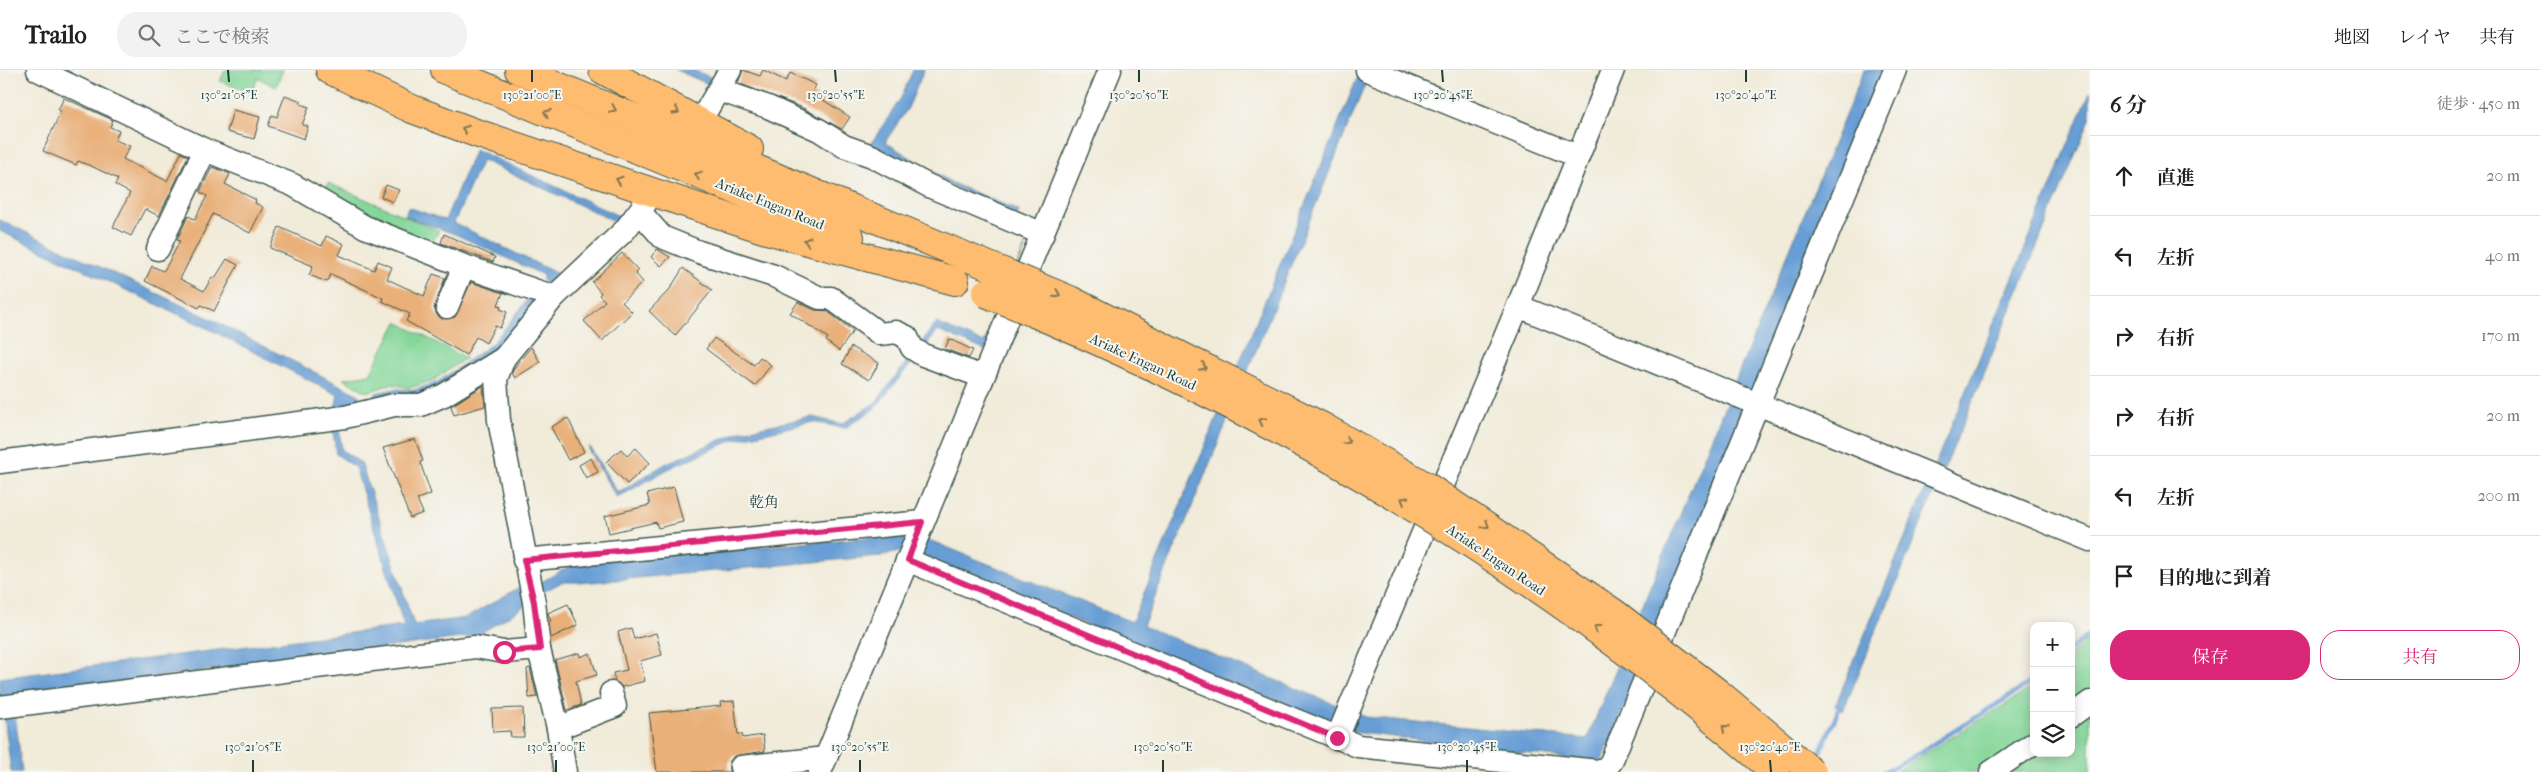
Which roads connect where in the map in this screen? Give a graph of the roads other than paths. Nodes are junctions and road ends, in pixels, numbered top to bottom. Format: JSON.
{"nodes":[{"id":1,"x":38,"y":70,"type":"edge"},
{"id":2,"x":330,"y":70,"type":"edge"},
{"id":3,"x":445,"y":70,"type":"edge"},
{"id":4,"x":520,"y":70,"type":"edge"},
{"id":5,"x":603,"y":70,"type":"edge"},
{"id":6,"x":730,"y":70,"type":"edge"},
{"id":7,"x":1110,"y":70,"type":"edge"},
{"id":8,"x":1366,"y":70,"type":"edge"},
{"id":9,"x":1613,"y":70,"type":"edge"},
{"id":10,"x":1896,"y":70,"type":"edge"},
{"id":11,"x":368,"y":78,"type":"edge"},
{"id":12,"x":719,"y":90,"type":"junction"},
{"id":13,"x":704,"y":113,"type":"dead end"},
{"id":14,"x":205,"y":150,"type":"junction"},
{"id":15,"x":1577,"y":156,"type":"junction"},
{"id":16,"x":1043,"y":234,"type":"junction"},
{"id":17,"x":158,"y":249,"type":"dead end"},
{"id":18,"x":954,"y":251,"type":"junction"},
{"id":19,"x":464,"y":266,"type":"junction"},
{"id":20,"x":955,"y":281,"type":"junction"},
{"id":21,"x":991,"y":281,"type":"junction"},
{"id":22,"x":554,"y":297,"type":"junction"},
{"id":23,"x":1518,"y":306,"type":"junction"},
{"id":24,"x":447,"y":307,"type":"dead end"},
{"id":25,"x":504,"y":358,"type":"junction"},
{"id":26,"x":983,"y":377,"type":"junction"},
{"id":27,"x":1760,"y":404,"type":"junction"},
{"id":28,"x":0,"y":462,"type":"edge"},
{"id":29,"x":920,"y":527,"type":"junction"},
{"id":30,"x":2090,"y":540,"type":"edge"},
{"id":31,"x":908,"y":559,"type":"junction"},
{"id":32,"x":524,"y":560,"type":"junction"},
{"id":33,"x":540,"y":649,"type":"junction"},
{"id":34,"x":611,"y":693,"type":"dead end"},
{"id":35,"x":2090,"y":702,"type":"edge"},
{"id":36,"x":0,"y":707,"type":"edge"},
{"id":37,"x":2075,"y":713,"type":"edge"},
{"id":38,"x":558,"y":728,"type":"junction"},
{"id":39,"x":1337,"y":738,"type":"junction"},
{"id":40,"x":2030,"y":747,"type":"edge"},
{"id":41,"x":823,"y":765,"type":"edge"},
{"id":42,"x":741,"y":767,"type":"dead end"},
{"id":43,"x":565,"y":772,"type":"edge"},
{"id":44,"x":1775,"y":772,"type":"edge"},
{"id":45,"x":1812,"y":772,"type":"edge"},
{"id":46,"x":1991,"y":772,"type":"edge"}],
"edges":[{"from":1,"to":14,"type":"street"},
{"from":2,"to":11,"type":"highway"},
{"from":20,"to":3,"type":"highway","name":"Ariake Engan Road","one_way":true},
{"from":4,"to":18,"type":"highway","name":"Ariake Engan Road","one_way":true},
{"from":5,"to":18,"type":"highway","one_way":true},
{"from":6,"to":12,"type":"street"},
{"from":7,"to":16,"type":"street"},
{"from":8,"to":15,"type":"street"},
{"from":9,"to":15,"type":"street"},
{"from":10,"to":27,"type":"street"},
{"from":20,"to":11,"type":"highway","one_way":true},
{"from":12,"to":13,"type":"street"},
{"from":12,"to":16,"type":"street"},
{"from":14,"to":17,"type":"street"},
{"from":14,"to":19,"type":"street"},
{"from":15,"to":23,"type":"street"},
{"from":16,"to":26,"type":"street"},
{"from":18,"to":21,"type":"highway","name":"Ariake Engan Road"},
{"from":19,"to":22,"type":"street"},
{"from":19,"to":24,"type":"street"},
{"from":20,"to":21,"type":"highway","name":"Ariake Engan Road"},
{"from":44,"to":21,"type":"highway","name":"Ariake Engan Road","one_way":true,"bridge":true},
{"from":21,"to":45,"type":"highway","name":"Ariake Engan Road","one_way":true,"bridge":true},
{"from":22,"to":25,"type":"street"},
{"from":22,"to":26,"type":"street"},
{"from":23,"to":27,"type":"street"},
{"from":23,"to":39,"type":"street"},
{"from":25,"to":28,"type":"street"},
{"from":25,"to":32,"type":"street"},
{"from":26,"to":29,"type":"street"},
{"from":27,"to":30,"type":"street"},
{"from":27,"to":39,"type":"street"},
{"from":29,"to":31,"type":"street"},
{"from":29,"to":32,"type":"street"},
{"from":31,"to":39,"type":"street"},
{"from":31,"to":41,"type":"street"},
{"from":32,"to":33,"type":"street"},
{"from":33,"to":36,"type":"street"},
{"from":33,"to":38,"type":"street"},
{"from":34,"to":38,"type":"street"},
{"from":35,"to":37,"type":"street"},
{"from":38,"to":43,"type":"street"},
{"from":40,"to":46,"type":"street"},
{"from":41,"to":42,"type":"street"}]}
